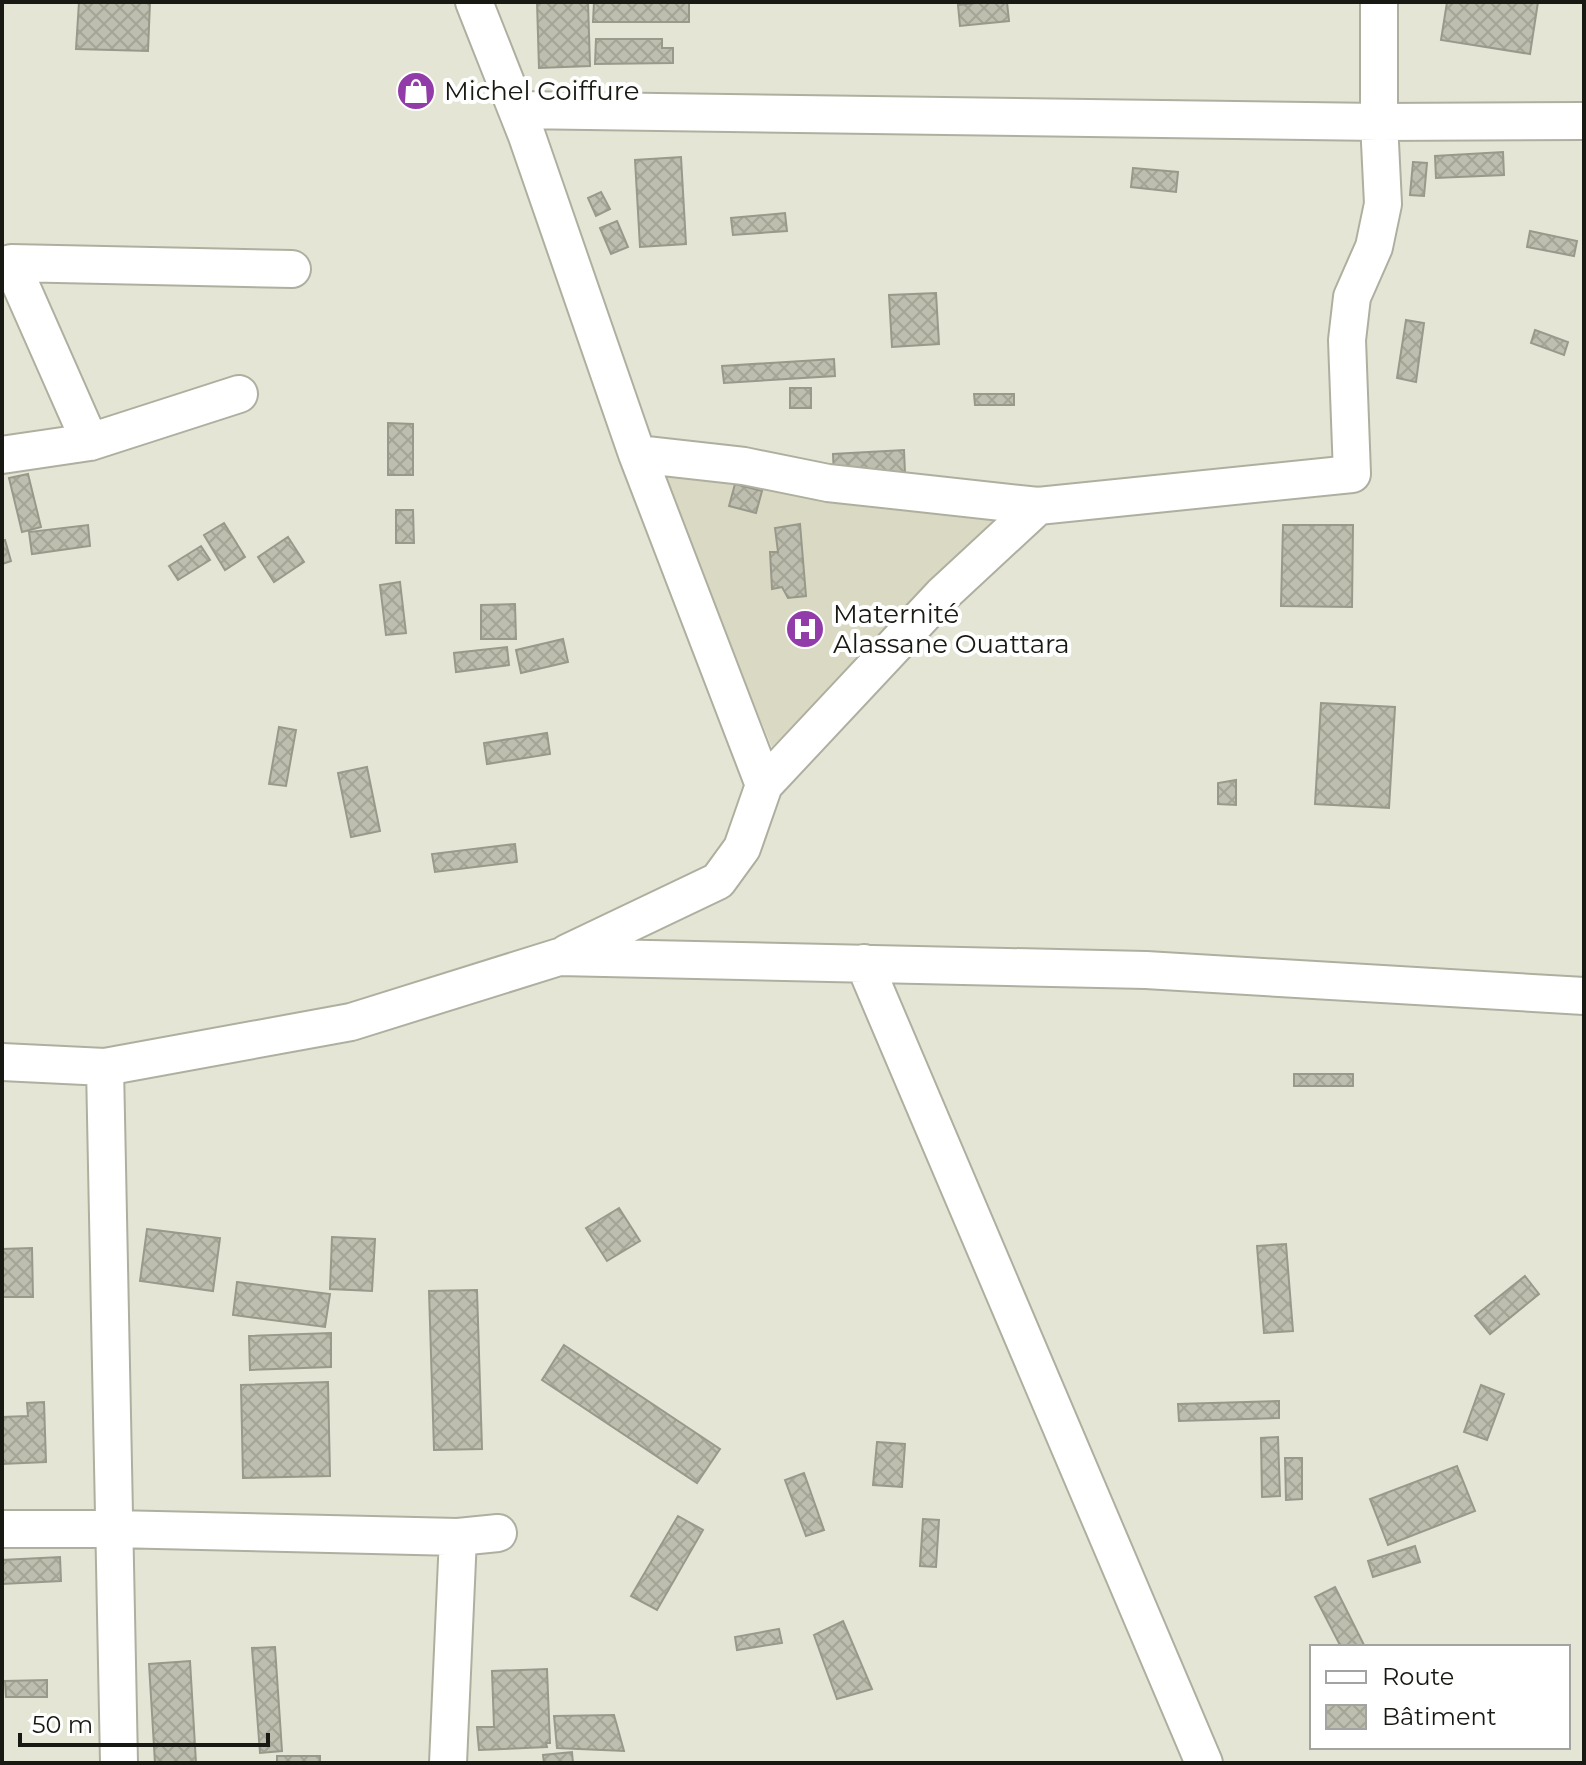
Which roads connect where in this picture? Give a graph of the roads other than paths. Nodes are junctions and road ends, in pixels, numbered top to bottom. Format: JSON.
{"nodes":[{"id":1,"x":474,"y":2,"type":"edge"},
{"id":2,"x":1379,"y":2,"type":"edge"},
{"id":3,"x":517,"y":110,"type":"junction"},
{"id":4,"x":1584,"y":121,"type":"edge"},
{"id":5,"x":1379,"y":122,"type":"junction"},
{"id":6,"x":5,"y":255,"type":"edge"},
{"id":7,"x":292,"y":269,"type":"dead end"},
{"id":8,"x":239,"y":394,"type":"dead end"},
{"id":9,"x":90,"y":442,"type":"junction"},
{"id":10,"x":637,"y":454,"type":"junction"},
{"id":11,"x":2,"y":455,"type":"edge"},
{"id":12,"x":1038,"y":506,"type":"junction"},
{"id":13,"x":764,"y":785,"type":"junction"},
{"id":14,"x":559,"y":957,"type":"junction"},
{"id":15,"x":864,"y":963,"type":"junction"},
{"id":16,"x":1584,"y":996,"type":"edge"},
{"id":17,"x":2,"y":1062,"type":"edge"},
{"id":18,"x":105,"y":1067,"type":"junction"},
{"id":19,"x":2,"y":1529,"type":"edge"},
{"id":20,"x":113,"y":1529,"type":"junction"},
{"id":21,"x":498,"y":1533,"type":"dead end"},
{"id":22,"x":458,"y":1537,"type":"junction"},
{"id":23,"x":119,"y":1763,"type":"edge"},
{"id":24,"x":448,"y":1763,"type":"edge"},
{"id":25,"x":1204,"y":1763,"type":"edge"}],
"edges":[{"from":1,"to":3,"type":"street"},
{"from":2,"to":5,"type":"street"},
{"from":3,"to":5,"type":"street"},
{"from":3,"to":10,"type":"street"},
{"from":4,"to":5,"type":"street"},
{"from":5,"to":12,"type":"street"},
{"from":6,"to":7,"type":"street"},
{"from":6,"to":9,"type":"street"},
{"from":8,"to":9,"type":"street"},
{"from":9,"to":11,"type":"street"},
{"from":10,"to":12,"type":"street"},
{"from":10,"to":13,"type":"street"},
{"from":12,"to":13,"type":"street"},
{"from":13,"to":14,"type":"street"},
{"from":14,"to":15,"type":"street"},
{"from":14,"to":18,"type":"street"},
{"from":15,"to":16,"type":"street"},
{"from":15,"to":25,"type":"street"},
{"from":17,"to":18,"type":"street"},
{"from":18,"to":20,"type":"street"},
{"from":19,"to":20,"type":"street"},
{"from":20,"to":22,"type":"street"},
{"from":20,"to":23,"type":"street"},
{"from":21,"to":22,"type":"street"},
{"from":22,"to":24,"type":"street"}]}
